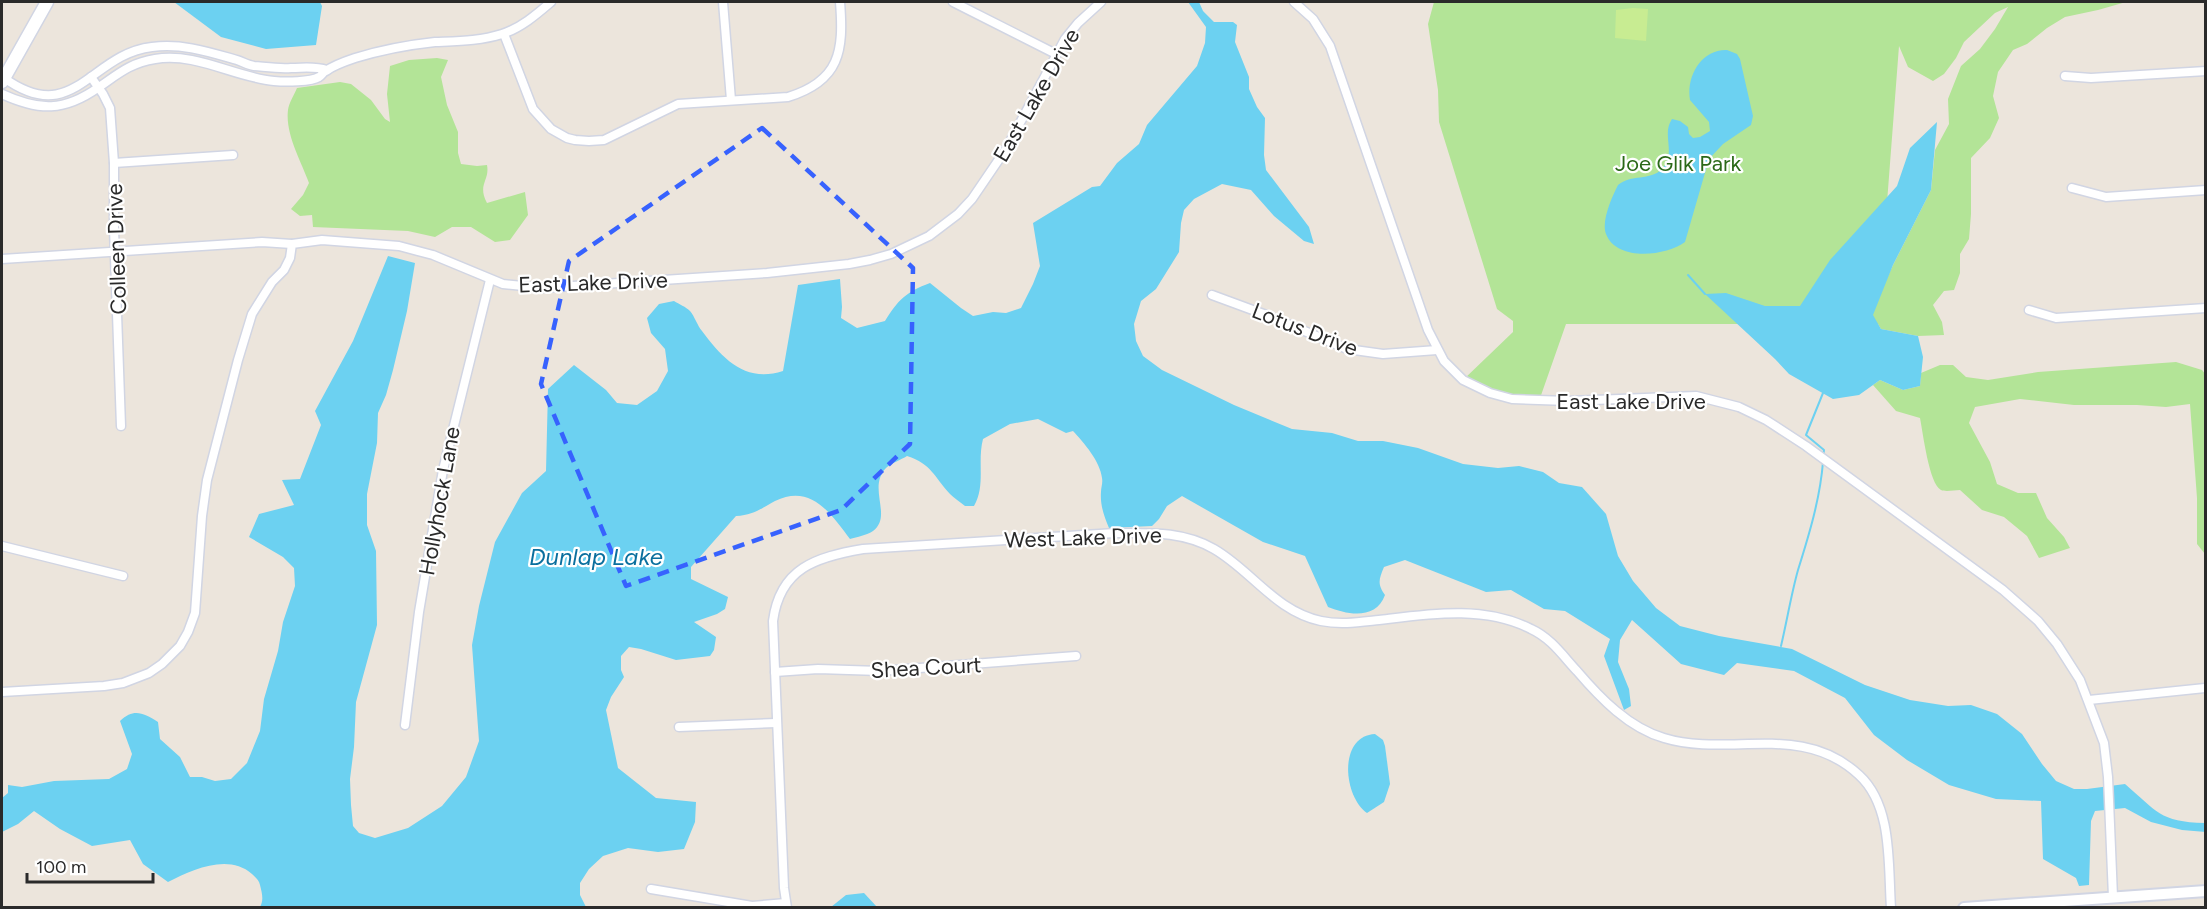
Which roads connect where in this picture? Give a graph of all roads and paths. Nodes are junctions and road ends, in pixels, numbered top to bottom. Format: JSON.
{"nodes":[{"id":1,"x":47,"y":2,"type":"edge"},
{"id":2,"x":551,"y":2,"type":"edge"},
{"id":3,"x":723,"y":2,"type":"edge"},
{"id":4,"x":840,"y":2,"type":"edge"},
{"id":5,"x":953,"y":2,"type":"edge"},
{"id":6,"x":1101,"y":2,"type":"edge"},
{"id":7,"x":1294,"y":2,"type":"edge"},
{"id":8,"x":504,"y":34,"type":"junction"},
{"id":9,"x":1056,"y":54,"type":"junction"},
{"id":10,"x":327,"y":69,"type":"junction"},
{"id":11,"x":2205,"y":71,"type":"edge"},
{"id":12,"x":2065,"y":76,"type":"dead end"},
{"id":13,"x":91,"y":77,"type":"junction"},
{"id":14,"x":3,"y":80,"type":"edge"},
{"id":15,"x":99,"y":88,"type":"junction"},
{"id":16,"x":2,"y":94,"type":"edge"},
{"id":17,"x":731,"y":100,"type":"junction"},
{"id":18,"x":233,"y":156,"type":"dead end"},
{"id":19,"x":114,"y":164,"type":"junction"},
{"id":20,"x":2072,"y":188,"type":"dead end"},
{"id":21,"x":2205,"y":190,"type":"edge"},
{"id":22,"x":292,"y":244,"type":"junction"},
{"id":23,"x":116,"y":251,"type":"junction"},
{"id":24,"x":2,"y":259,"type":"edge"},
{"id":25,"x":490,"y":280,"type":"junction"},
{"id":26,"x":1212,"y":295,"type":"dead end"},
{"id":27,"x":2205,"y":308,"type":"edge"},
{"id":28,"x":2029,"y":310,"type":"dead end"},
{"id":29,"x":1437,"y":350,"type":"junction"},
{"id":30,"x":121,"y":426,"type":"dead end"},
{"id":31,"x":2,"y":546,"type":"edge"},
{"id":32,"x":123,"y":576,"type":"dead end"},
{"id":33,"x":1076,"y":656,"type":"dead end"},
{"id":34,"x":775,"y":672,"type":"junction"},
{"id":35,"x":2205,"y":688,"type":"edge"},
{"id":36,"x":2,"y":692,"type":"edge"},
{"id":37,"x":2090,"y":700,"type":"junction"},
{"id":38,"x":776,"y":723,"type":"junction"},
{"id":39,"x":405,"y":725,"type":"dead end"},
{"id":40,"x":679,"y":727,"type":"dead end"},
{"id":41,"x":651,"y":889,"type":"dead end"},
{"id":42,"x":2205,"y":891,"type":"edge"},
{"id":43,"x":2113,"y":897,"type":"junction"},
{"id":44,"x":787,"y":905,"type":"edge"},
{"id":45,"x":1891,"y":908,"type":"edge"},
{"id":46,"x":1964,"y":908,"type":"edge"}],
"edges":[{"from":1,"to":14,"type":"main road"},
{"from":2,"to":8,"type":"street"},
{"from":3,"to":17,"type":"street"},
{"from":4,"to":17,"type":"street"},
{"from":5,"to":9,"type":"street"},
{"from":6,"to":9,"type":"street","name":"East Lake Drive"},
{"from":7,"to":29,"type":"street","name":"East Lake Drive"},
{"from":8,"to":10,"type":"street"},
{"from":8,"to":17,"type":"street"},
{"from":9,"to":25,"type":"street","name":"East Lake Drive"},
{"from":10,"to":13,"type":"street"},
{"from":10,"to":15,"type":"street"},
{"from":11,"to":12,"type":"street"},
{"from":13,"to":14,"type":"street"},
{"from":13,"to":15,"type":"street","name":"Colleen Drive"},
{"from":15,"to":16,"type":"street"},
{"from":15,"to":19,"type":"street","name":"Colleen Drive"},
{"from":18,"to":19,"type":"street"},
{"from":19,"to":23,"type":"street","name":"Colleen Drive"},
{"from":20,"to":21,"type":"street"},
{"from":22,"to":23,"type":"street","name":"East Lake Drive"},
{"from":22,"to":25,"type":"street","name":"East Lake Drive"},
{"from":22,"to":36,"type":"street"},
{"from":23,"to":24,"type":"street","name":"East Lake Drive"},
{"from":23,"to":30,"type":"street","name":"Colleen Drive"},
{"from":25,"to":39,"type":"street","name":"Hollyhock Lane"},
{"from":26,"to":29,"type":"street","name":"Lotus Drive"},
{"from":27,"to":28,"type":"street"},
{"from":29,"to":37,"type":"street","name":"East Lake Drive"},
{"from":31,"to":32,"type":"street"},
{"from":33,"to":34,"type":"street","name":"Shea Court"},
{"from":34,"to":38,"type":"street","name":"West Lake Drive"},
{"from":34,"to":45,"type":"street","name":"West Lake Drive"},
{"from":35,"to":37,"type":"street"},
{"from":37,"to":43,"type":"street","name":"East Lake Drive"},
{"from":38,"to":40,"type":"street"},
{"from":38,"to":44,"type":"street","name":"West Lake Drive"},
{"from":41,"to":44,"type":"street"},
{"from":42,"to":43,"type":"street"},
{"from":43,"to":46,"type":"street"}]}
